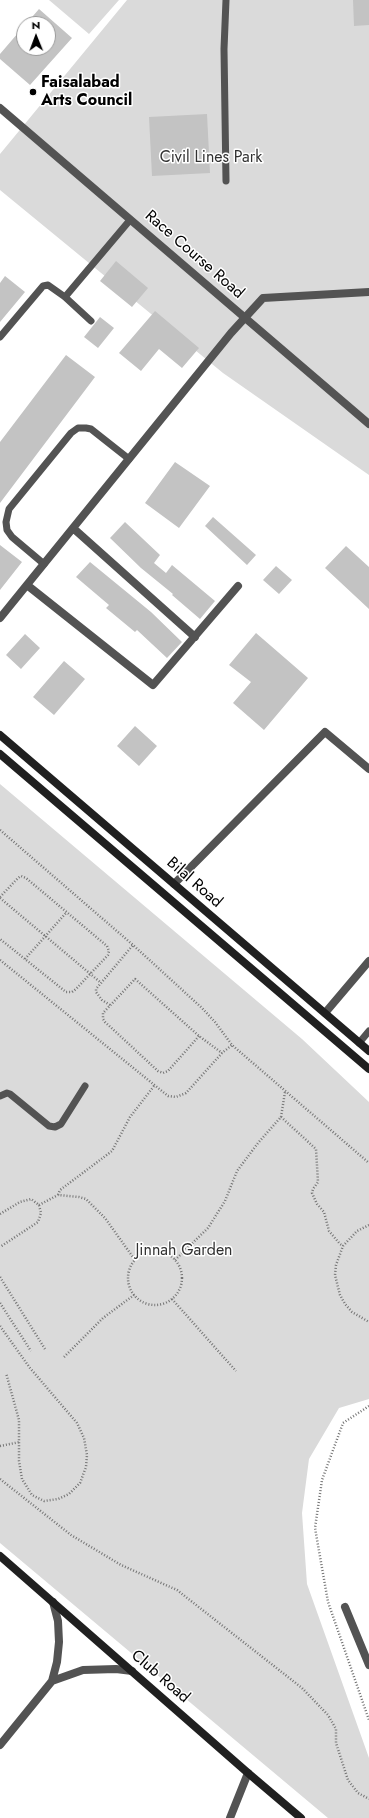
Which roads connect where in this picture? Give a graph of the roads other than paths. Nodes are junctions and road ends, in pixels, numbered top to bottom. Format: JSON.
{"nodes":[{"id":1,"x":226,"y":0,"type":"edge"},
{"id":2,"x":0,"y":108,"type":"edge"},
{"id":3,"x":226,"y":181,"type":"dead end"},
{"id":4,"x":130,"y":220,"type":"junction"},
{"id":5,"x":369,"y":292,"type":"edge"},
{"id":6,"x":65,"y":297,"type":"junction"},
{"id":7,"x":245,"y":318,"type":"junction"},
{"id":8,"x":91,"y":320,"type":"dead end"},
{"id":9,"x":0,"y":337,"type":"edge"},
{"id":10,"x":369,"y":424,"type":"edge"},
{"id":11,"x":128,"y":459,"type":"junction"},
{"id":12,"x":72,"y":528,"type":"junction"},
{"id":13,"x":44,"y":564,"type":"junction"},
{"id":14,"x":27,"y":585,"type":"junction"},
{"id":15,"x":238,"y":586,"type":"dead end"},
{"id":16,"x":0,"y":618,"type":"edge"},
{"id":17,"x":195,"y":637,"type":"junction"},
{"id":18,"x":0,"y":735,"type":"edge"},
{"id":19,"x":0,"y":754,"type":"edge"},
{"id":20,"x":369,"y":769,"type":"edge"},
{"id":21,"x":174,"y":884,"type":"junction"},
{"id":22,"x":369,"y":961,"type":"edge"},
{"id":23,"x":324,"y":1013,"type":"junction"},
{"id":24,"x":369,"y":1032,"type":"edge"},
{"id":25,"x":359,"y":1043,"type":"junction"},
{"id":26,"x":369,"y":1051,"type":"edge"},
{"id":27,"x":369,"y":1069,"type":"edge"},
{"id":28,"x":85,"y":1086,"type":"dead end"},
{"id":29,"x":0,"y":1096,"type":"edge"},
{"id":30,"x":0,"y":1556,"type":"edge"},
{"id":31,"x":53,"y":1602,"type":"junction"},
{"id":32,"x":345,"y":1607,"type":"dead end"},
{"id":33,"x":369,"y":1665,"type":"edge"},
{"id":34,"x":132,"y":1671,"type":"junction"},
{"id":35,"x":52,"y":1681,"type":"junction"},
{"id":36,"x":0,"y":1745,"type":"edge"},
{"id":37,"x":248,"y":1773,"type":"junction"},
{"id":38,"x":230,"y":1818,"type":"edge"},
{"id":39,"x":302,"y":1818,"type":"edge"}],
"edges":[{"from":1,"to":3,"type":"lane"},
{"from":2,"to":4,"type":"street","name":"Race Course Road"},
{"from":4,"to":6,"type":"lane"},
{"from":4,"to":7,"type":"street","name":"Race Course Road"},
{"from":5,"to":7,"type":"street"},
{"from":6,"to":8,"type":"lane"},
{"from":6,"to":9,"type":"lane"},
{"from":7,"to":10,"type":"street","name":"Race Course Road"},
{"from":7,"to":11,"type":"street"},
{"from":11,"to":12,"type":"street"},
{"from":11,"to":13,"type":"lane"},
{"from":12,"to":13,"type":"street"},
{"from":12,"to":17,"type":"street"},
{"from":13,"to":14,"type":"street"},
{"from":14,"to":16,"type":"street"},
{"from":14,"to":17,"type":"street"},
{"from":15,"to":17,"type":"street"},
{"from":18,"to":21,"type":"main road","name":"Bilal Road"},
{"from":19,"to":27,"type":"main road","name":"Bilal Road"},
{"from":20,"to":21,"type":"street"},
{"from":21,"to":23,"type":"main road","name":"Bilal Road"},
{"from":22,"to":23,"type":"street"},
{"from":23,"to":25,"type":"main road","name":"Bilal Road"},
{"from":24,"to":25,"type":"lane"},
{"from":25,"to":26,"type":"main road","name":"Bilal Road"},
{"from":28,"to":29,"type":"lane"},
{"from":30,"to":31,"type":"main road","name":"Club Road"},
{"from":31,"to":34,"type":"main road","name":"Club Road"},
{"from":31,"to":35,"type":"street"},
{"from":32,"to":33,"type":"street"},
{"from":34,"to":35,"type":"street"},
{"from":34,"to":37,"type":"main road","name":"Club Road"},
{"from":35,"to":36,"type":"street"},
{"from":37,"to":38,"type":"street"},
{"from":37,"to":39,"type":"main road","name":"Club Road"}]}
